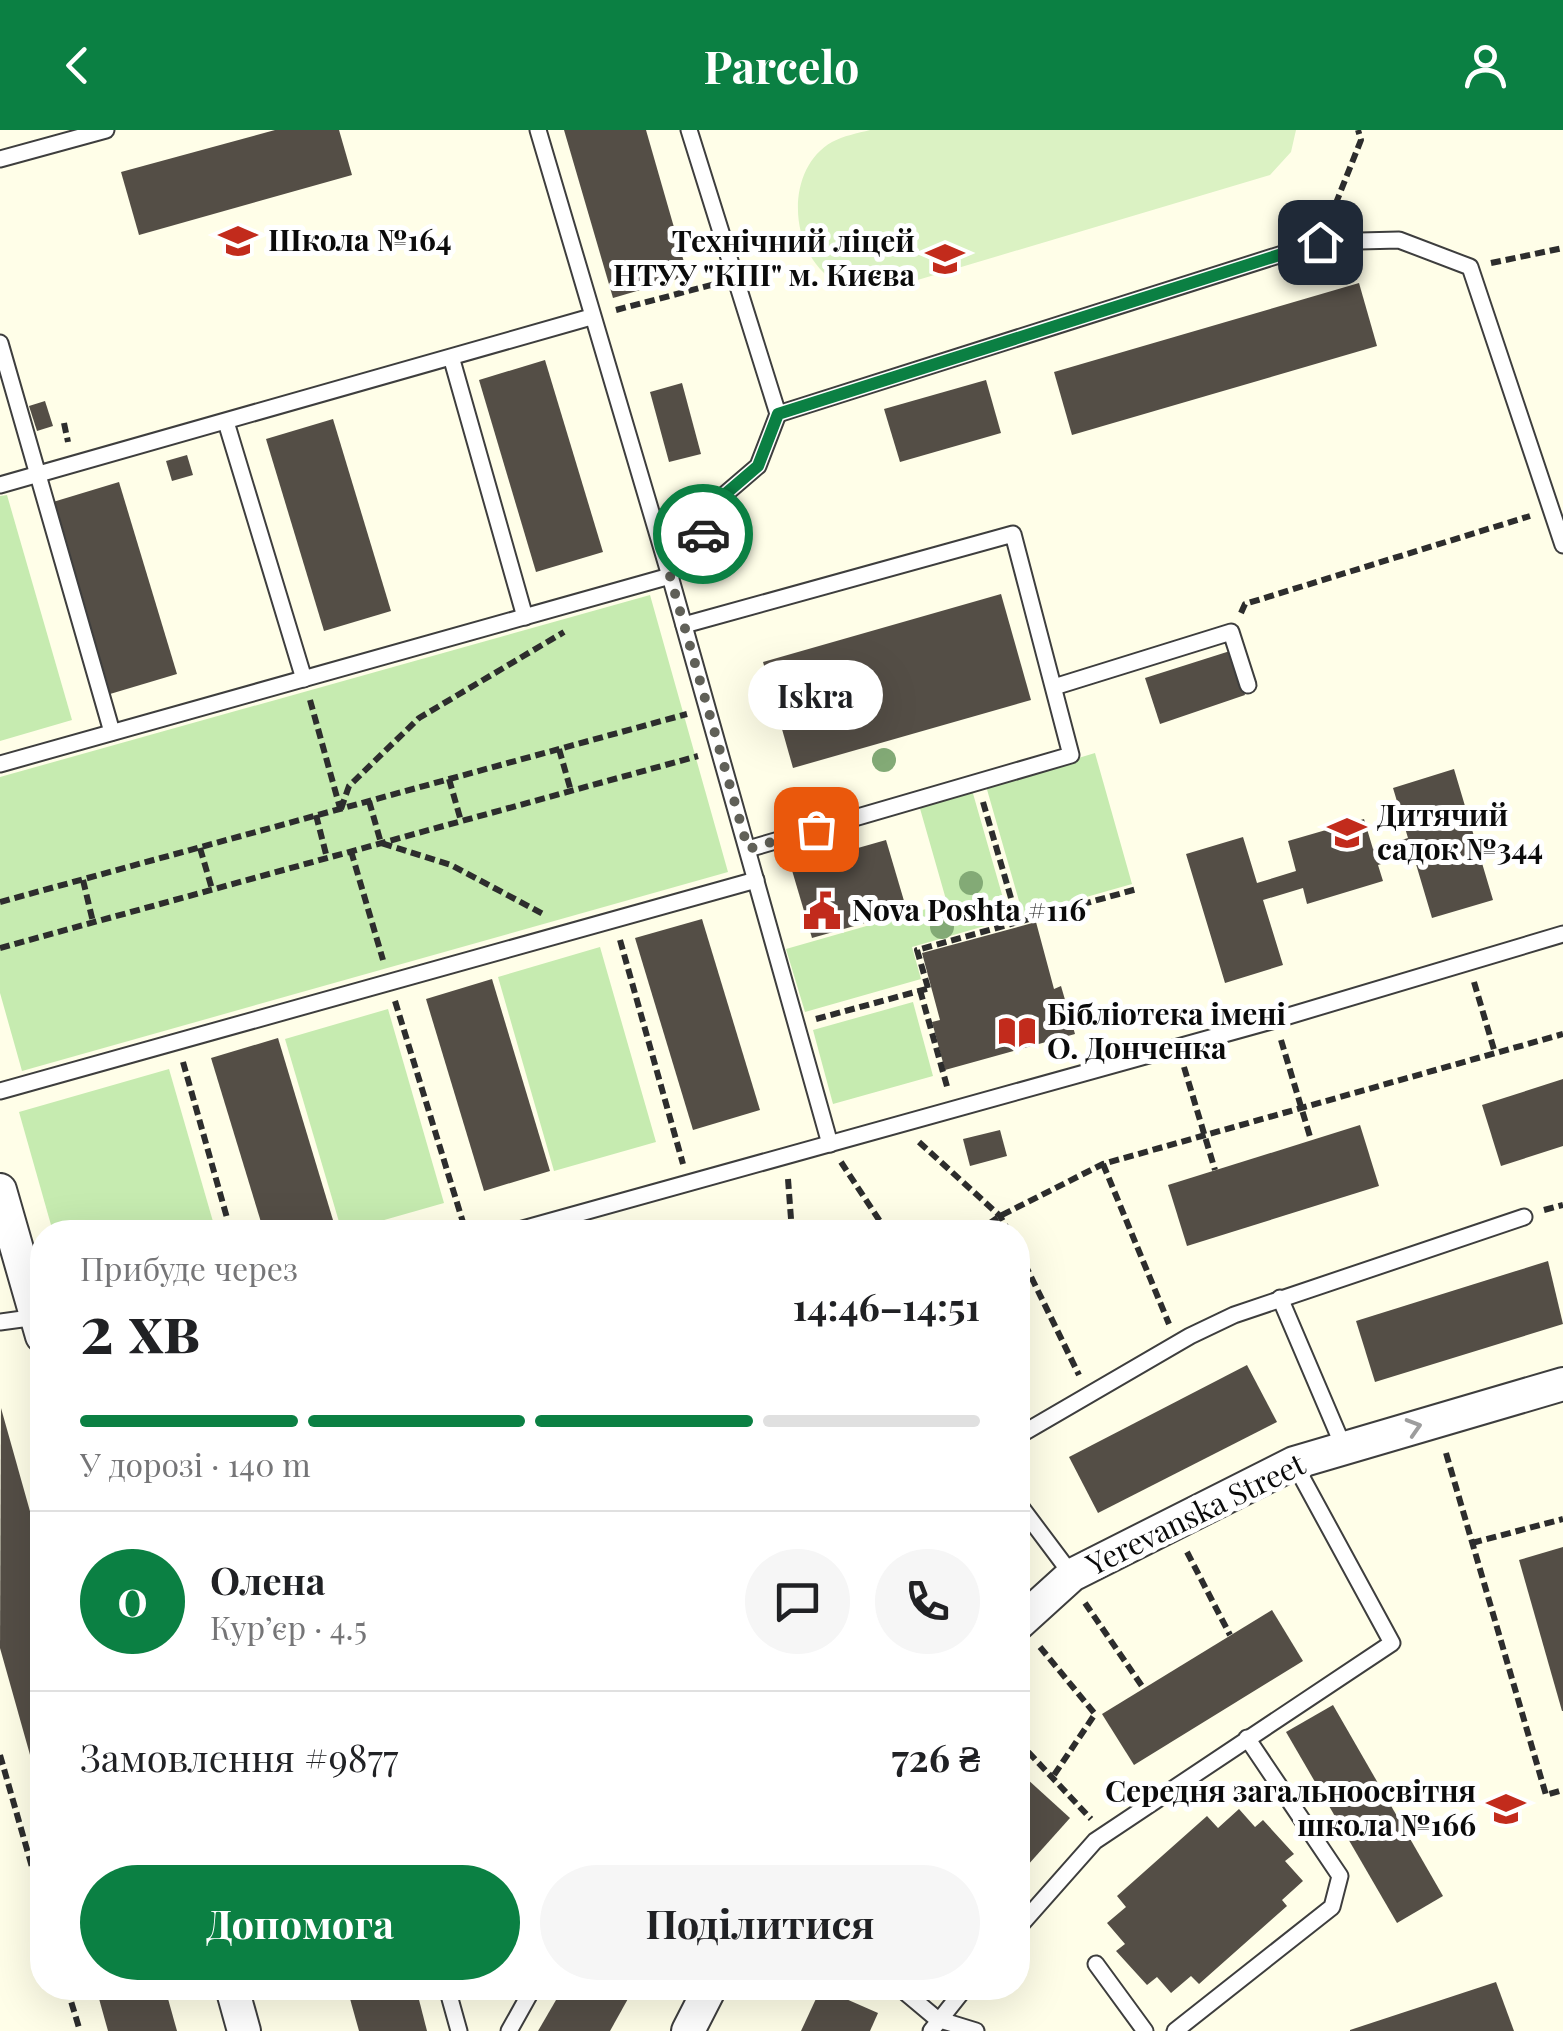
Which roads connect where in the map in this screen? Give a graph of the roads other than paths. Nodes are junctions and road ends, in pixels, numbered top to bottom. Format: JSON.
{"nodes":[{"id":1,"x":106,"y":130,"type":"edge"},
{"id":2,"x":538,"y":130,"type":"edge"},
{"id":3,"x":689,"y":130,"type":"edge"},
{"id":4,"x":0,"y":160,"type":"edge"},
{"id":5,"x":591,"y":317,"type":"junction"},
{"id":6,"x":0,"y":343,"type":"edge"},
{"id":7,"x":452,"y":360,"type":"junction"},
{"id":8,"x":778,"y":414,"type":"junction"},
{"id":9,"x":226,"y":422,"type":"junction"},
{"id":10,"x":39,"y":474,"type":"junction"},
{"id":11,"x":0,"y":486,"type":"edge"},
{"id":12,"x":1563,"y":545,"type":"edge"},
{"id":13,"x":670,"y":576,"type":"junction"},
{"id":14,"x":525,"y":617,"type":"junction"},
{"id":15,"x":684,"y":625,"type":"junction"},
{"id":16,"x":304,"y":679,"type":"junction"},
{"id":17,"x":1248,"y":685,"type":"dead end"},
{"id":18,"x":1054,"y":688,"type":"junction"},
{"id":19,"x":112,"y":732,"type":"junction"},
{"id":20,"x":0,"y":764,"type":"edge"},
{"id":21,"x":748,"y":849,"type":"junction"},
{"id":22,"x":756,"y":880,"type":"junction"},
{"id":23,"x":1563,"y":934,"type":"edge"},
{"id":24,"x":0,"y":1091,"type":"edge"},
{"id":25,"x":830,"y":1144,"type":"junction"},
{"id":26,"x":0,"y":1190,"type":"edge"},
{"id":27,"x":1524,"y":1217,"type":"dead end"},
{"id":28,"x":555,"y":1220,"type":"edge"},
{"id":29,"x":30,"y":1292,"type":"edge"},
{"id":30,"x":1280,"y":1298,"type":"junction"},
{"id":31,"x":0,"y":1322,"type":"edge"},
{"id":32,"x":30,"y":1328,"type":"edge"},
{"id":33,"x":1563,"y":1384,"type":"edge"},
{"id":34,"x":1030,"y":1429,"type":"edge"},
{"id":35,"x":1344,"y":1448,"type":"junction"},
{"id":36,"x":1294,"y":1463,"type":"junction"},
{"id":37,"x":1030,"y":1521,"type":"edge"},
{"id":38,"x":1078,"y":1589,"type":"junction"},
{"id":39,"x":1030,"y":1632,"type":"edge"},
{"id":40,"x":1246,"y":1738,"type":"junction"},
{"id":41,"x":1030,"y":1915,"type":"edge"},
{"id":42,"x":1096,"y":1964,"type":"dead end"},
{"id":43,"x":235,"y":2000,"type":"edge"},
{"id":44,"x":451,"y":2000,"type":"edge"},
{"id":45,"x":526,"y":2000,"type":"edge"},
{"id":46,"x":704,"y":2000,"type":"edge"},
{"id":47,"x":911,"y":2000,"type":"edge"},
{"id":48,"x":955,"y":2000,"type":"edge"},
{"id":49,"x":934,"y":2025,"type":"edge"},
{"id":50,"x":244,"y":2031,"type":"edge"},
{"id":51,"x":460,"y":2031,"type":"edge"},
{"id":52,"x":509,"y":2031,"type":"edge"},
{"id":53,"x":688,"y":2031,"type":"edge"},
{"id":54,"x":976,"y":2031,"type":"edge"},
{"id":55,"x":1145,"y":2031,"type":"edge"},
{"id":56,"x":1175,"y":2031,"type":"edge"}],
"edges":[{"from":1,"to":4,"type":"lane"},
{"from":2,"to":5,"type":"lane"},
{"from":3,"to":8,"type":"lane"},
{"from":5,"to":7,"type":"lane"},
{"from":5,"to":13,"type":"lane"},
{"from":6,"to":10,"type":"lane"},
{"from":7,"to":9,"type":"lane"},
{"from":7,"to":14,"type":"lane"},
{"from":8,"to":12,"type":"lane"},
{"from":8,"to":13,"type":"lane"},
{"from":9,"to":10,"type":"lane"},
{"from":9,"to":16,"type":"lane"},
{"from":10,"to":11,"type":"lane"},
{"from":10,"to":19,"type":"lane"},
{"from":13,"to":14,"type":"lane"},
{"from":13,"to":15,"type":"lane"},
{"from":14,"to":16,"type":"lane"},
{"from":15,"to":18,"type":"lane"},
{"from":15,"to":21,"type":"lane"},
{"from":16,"to":19,"type":"lane"},
{"from":17,"to":18,"type":"lane"},
{"from":18,"to":21,"type":"lane"},
{"from":19,"to":20,"type":"lane"},
{"from":21,"to":22,"type":"lane"},
{"from":22,"to":24,"type":"lane"},
{"from":22,"to":25,"type":"lane"},
{"from":23,"to":25,"type":"lane"},
{"from":25,"to":28,"type":"lane"},
{"from":26,"to":29,"type":"street"},
{"from":27,"to":30,"type":"lane"},
{"from":30,"to":34,"type":"lane"},
{"from":30,"to":35,"type":"lane"},
{"from":31,"to":32,"type":"lane"},
{"from":35,"to":33,"type":"street","name":"Yerevanska Street","one_way":true},
{"from":35,"to":36,"type":"street","name":"Yerevanska Street"},
{"from":36,"to":38,"type":"street","name":"Yerevanska Street"},
{"from":36,"to":40,"type":"lane"},
{"from":37,"to":38,"type":"lane"},
{"from":38,"to":39,"type":"street","name":"Yerevanska Street"},
{"from":40,"to":41,"type":"lane"},
{"from":40,"to":56,"type":"lane"},
{"from":42,"to":55,"type":"lane"},
{"from":43,"to":50,"type":"street"},
{"from":44,"to":51,"type":"lane"},
{"from":45,"to":52,"type":"lane"},
{"from":46,"to":53,"type":"street"},
{"from":47,"to":49,"type":"lane"},
{"from":48,"to":49,"type":"lane"},
{"from":49,"to":54,"type":"lane"}]}
